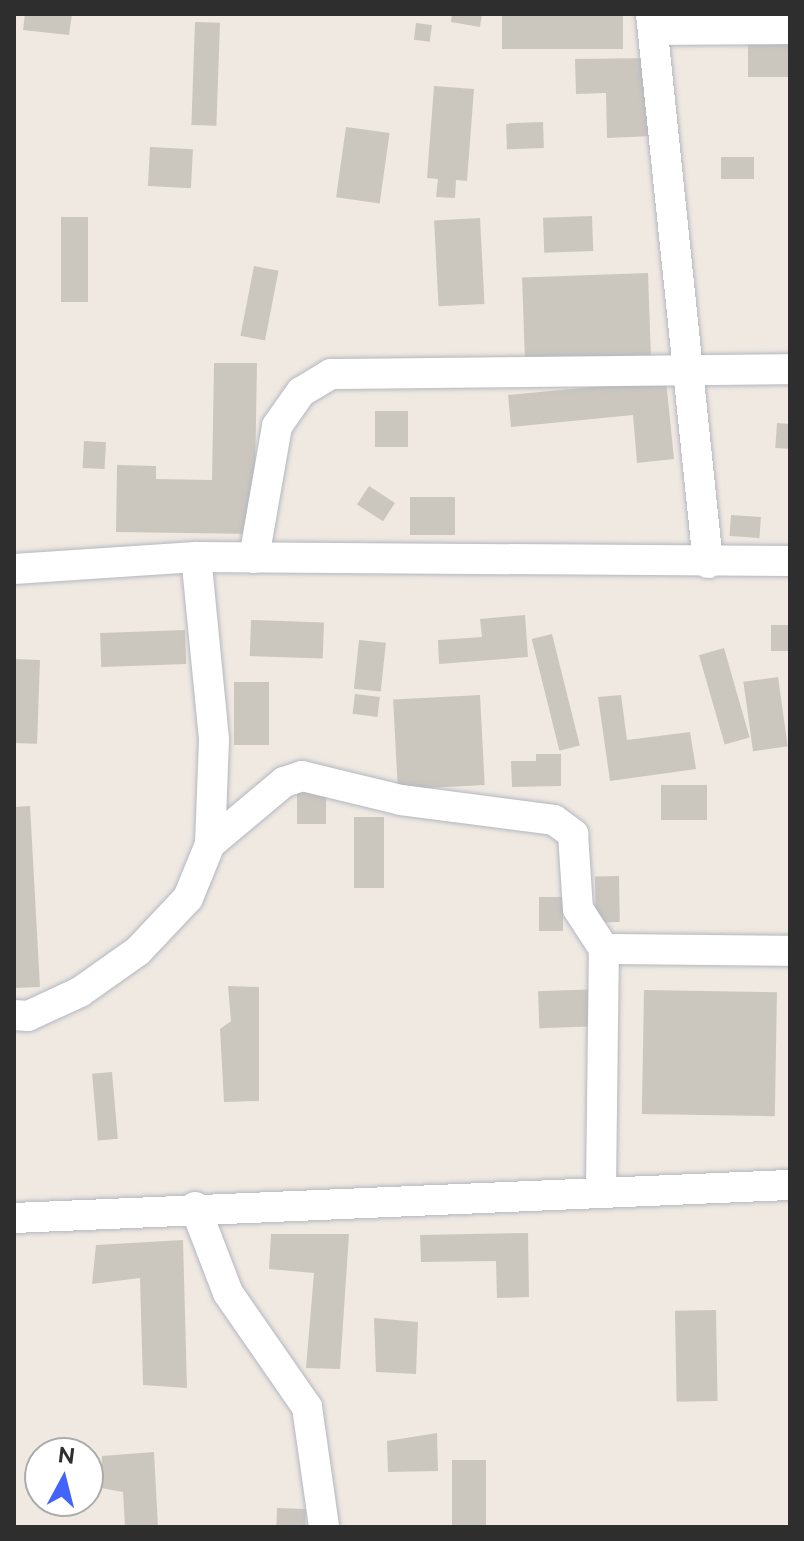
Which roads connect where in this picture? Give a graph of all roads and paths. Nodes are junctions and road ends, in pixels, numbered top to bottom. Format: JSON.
{"nodes":[{"id":1,"x":653,"y":22,"type":"edge"},
{"id":2,"x":790,"y":29,"type":"edge"},
{"id":3,"x":790,"y":369,"type":"edge"},
{"id":4,"x":692,"y":371,"type":"junction"},
{"id":5,"x":196,"y":557,"type":"junction"},
{"id":6,"x":254,"y":558,"type":"junction"},
{"id":7,"x":790,"y":561,"type":"edge"},
{"id":8,"x":708,"y":563,"type":"junction"},
{"id":9,"x":14,"y":569,"type":"edge"},
{"id":10,"x":210,"y":844,"type":"junction"},
{"id":11,"x":604,"y":949,"type":"junction"},
{"id":12,"x":790,"y":951,"type":"edge"},
{"id":13,"x":14,"y":1015,"type":"edge"},
{"id":14,"x":790,"y":1185,"type":"edge"},
{"id":15,"x":601,"y":1188,"type":"junction"},
{"id":16,"x":195,"y":1207,"type":"junction"},
{"id":17,"x":14,"y":1218,"type":"edge"},
{"id":18,"x":324,"y":1527,"type":"edge"}],
"edges":[{"from":1,"to":2,"type":"street"},
{"from":1,"to":4,"type":"street"},
{"from":3,"to":4,"type":"street"},
{"from":4,"to":6,"type":"street"},
{"from":4,"to":8,"type":"street"},
{"from":5,"to":6,"type":"street"},
{"from":5,"to":9,"type":"street"},
{"from":5,"to":10,"type":"street"},
{"from":6,"to":8,"type":"street"},
{"from":7,"to":8,"type":"street"},
{"from":10,"to":11,"type":"street"},
{"from":10,"to":13,"type":"street"},
{"from":11,"to":12,"type":"street"},
{"from":11,"to":15,"type":"street"},
{"from":14,"to":15,"type":"street"},
{"from":15,"to":16,"type":"street"},
{"from":16,"to":17,"type":"street"},
{"from":16,"to":18,"type":"street"}]}
